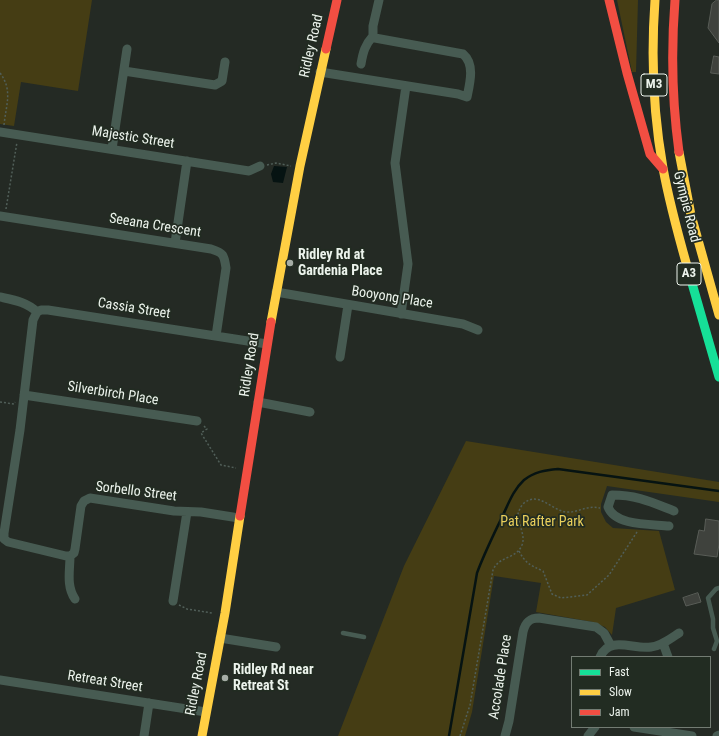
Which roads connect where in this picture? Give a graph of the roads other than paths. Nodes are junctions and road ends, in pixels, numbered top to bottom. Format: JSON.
{"nodes":[{"id":1,"x":337,"y":0,"type":"edge"},
{"id":2,"x":379,"y":0,"type":"edge"},
{"id":3,"x":609,"y":0,"type":"edge"},
{"id":4,"x":655,"y":0,"type":"edge"},
{"id":5,"x":675,"y":0,"type":"edge"},
{"id":6,"x":373,"y":36,"type":"junction"},
{"id":7,"x":127,"y":49,"type":"dead end"},
{"id":8,"x":225,"y":62,"type":"dead end"},
{"id":9,"x":361,"y":64,"type":"dead end"},
{"id":10,"x":124,"y":71,"type":"junction"},
{"id":11,"x":320,"y":72,"type":"junction"},
{"id":12,"x":406,"y":86,"type":"junction"},
{"id":13,"x":1,"y":132,"type":"edge"},
{"id":14,"x":112,"y":149,"type":"junction"},
{"id":15,"x":187,"y":161,"type":"junction"},
{"id":16,"x":260,"y":166,"type":"road end"},
{"id":17,"x":681,"y":166,"type":"joint"},
{"id":18,"x":663,"y":169,"type":"junction"},
{"id":19,"x":3,"y":217,"type":"edge"},
{"id":20,"x":175,"y":243,"type":"junction"},
{"id":21,"x":276,"y":292,"type":"junction"},
{"id":22,"x":0,"y":298,"type":"edge"},
{"id":23,"x":348,"y":305,"type":"junction"},
{"id":24,"x":37,"y":312,"type":"junction"},
{"id":25,"x":401,"y":314,"type":"junction"},
{"id":26,"x":719,"y":315,"type":"edge"},
{"id":27,"x":478,"y":330,"type":"dead end"},
{"id":28,"x":216,"y":336,"type":"junction"},
{"id":29,"x":267,"y":344,"type":"junction"},
{"id":30,"x":340,"y":356,"type":"dead end"},
{"id":31,"x":719,"y":377,"type":"edge"},
{"id":32,"x":21,"y":397,"type":"junction"},
{"id":33,"x":258,"y":402,"type":"junction"},
{"id":34,"x":310,"y":412,"type":"dead end"},
{"id":35,"x":197,"y":422,"type":"road end"},
{"id":36,"x":674,"y":511,"type":"dead end"},
{"id":37,"x":187,"y":512,"type":"junction"},
{"id":38,"x":239,"y":518,"type":"junction"},
{"id":39,"x":669,"y":526,"type":"dead end"},
{"id":40,"x":70,"y":556,"type":"junction"},
{"id":41,"x":719,"y":588,"type":"edge"},
{"id":42,"x":75,"y":599,"type":"dead end"},
{"id":43,"x":173,"y":601,"type":"road end"},
{"id":44,"x":344,"y":633,"type":"dead end"},
{"id":45,"x":679,"y":633,"type":"dead end"},
{"id":46,"x":364,"y":637,"type":"dead end"},
{"id":47,"x":220,"y":638,"type":"junction"},
{"id":48,"x":662,"y":643,"type":"junction"},
{"id":49,"x":611,"y":646,"type":"junction"},
{"id":50,"x":276,"y":648,"type":"dead end"},
{"id":51,"x":714,"y":649,"type":"dead end"},
{"id":52,"x":601,"y":656,"type":"edge"},
{"id":53,"x":668,"y":656,"type":"edge"},
{"id":54,"x":0,"y":680,"type":"edge"},
{"id":55,"x":149,"y":703,"type":"junction"},
{"id":56,"x":206,"y":712,"type":"junction"},
{"id":57,"x":594,"y":728,"type":"edge"},
{"id":58,"x":640,"y":728,"type":"edge"},
{"id":59,"x":144,"y":736,"type":"edge"},
{"id":60,"x":202,"y":736,"type":"edge"},
{"id":61,"x":505,"y":736,"type":"edge"},
{"id":62,"x":588,"y":736,"type":"edge"},
{"id":63,"x":692,"y":736,"type":"edge"}],
"edges":[{"from":1,"to":11,"type":"main road","name":"Ridley Road"},
{"from":2,"to":6,"type":"street"},
{"from":3,"to":18,"type":"main road","name":"Gympie Road"},
{"from":4,"to":18,"type":"main road","number":"M3"},
{"from":5,"to":17,"type":"main road","number":"M3"},
{"from":6,"to":9,"type":"street"},
{"from":6,"to":12,"type":"street"},
{"from":7,"to":10,"type":"street"},
{"from":8,"to":10,"type":"street"},
{"from":10,"to":14,"type":"street"},
{"from":11,"to":12,"type":"street"},
{"from":11,"to":21,"type":"main road","name":"Ridley Road"},
{"from":12,"to":25,"type":"street"},
{"from":13,"to":14,"type":"street","name":"Majestic Street"},
{"from":14,"to":15,"type":"street","name":"Majestic Street"},
{"from":15,"to":16,"type":"street","name":"Majestic Street"},
{"from":15,"to":20,"type":"street"},
{"from":17,"to":26,"type":"main road","name":"Gympie Road","number":"A3"},
{"from":18,"to":31,"type":"main road","name":"Gympie Road","number":"A3"},
{"from":19,"to":20,"type":"street","name":"Seeana Crescent"},
{"from":20,"to":28,"type":"street","name":"Seeana Crescent"},
{"from":21,"to":23,"type":"street","name":"Booyong Place"},
{"from":21,"to":29,"type":"main road","name":"Ridley Road"},
{"from":22,"to":24,"type":"street"},
{"from":23,"to":25,"type":"street","name":"Booyong Place"},
{"from":23,"to":30,"type":"street"},
{"from":24,"to":28,"type":"street","name":"Cassia Street"},
{"from":24,"to":32,"type":"street"},
{"from":25,"to":27,"type":"street","name":"Booyong Place"},
{"from":28,"to":29,"type":"street","name":"Cassia Street"},
{"from":29,"to":33,"type":"main road","name":"Ridley Road"},
{"from":32,"to":35,"type":"street","name":"Silverbirch Place"},
{"from":32,"to":40,"type":"street"},
{"from":33,"to":34,"type":"street"},
{"from":33,"to":38,"type":"main road","name":"Ridley Road"},
{"from":36,"to":39,"type":"street"},
{"from":37,"to":38,"type":"street","name":"Sorbello Street"},
{"from":37,"to":40,"type":"street","name":"Sorbello Street"},
{"from":37,"to":43,"type":"street"},
{"from":38,"to":47,"type":"main road","name":"Ridley Road"},
{"from":40,"to":42,"type":"street","name":"Sorbello Street"},
{"from":41,"to":51,"type":"lane"},
{"from":44,"to":46,"type":"lane"},
{"from":45,"to":48,"type":"street"},
{"from":47,"to":50,"type":"street"},
{"from":47,"to":56,"type":"main road","name":"Ridley Road"},
{"from":48,"to":49,"type":"street"},
{"from":48,"to":53,"type":"street"},
{"from":49,"to":52,"type":"street"},
{"from":49,"to":61,"type":"street","name":"Accolade Place"},
{"from":54,"to":55,"type":"street","name":"Retreat Street"},
{"from":55,"to":56,"type":"street","name":"Retreat Street"},
{"from":55,"to":59,"type":"street"},
{"from":56,"to":60,"type":"main road","name":"Ridley Road"},
{"from":57,"to":62,"type":"street"},
{"from":58,"to":63,"type":"street"}]}
